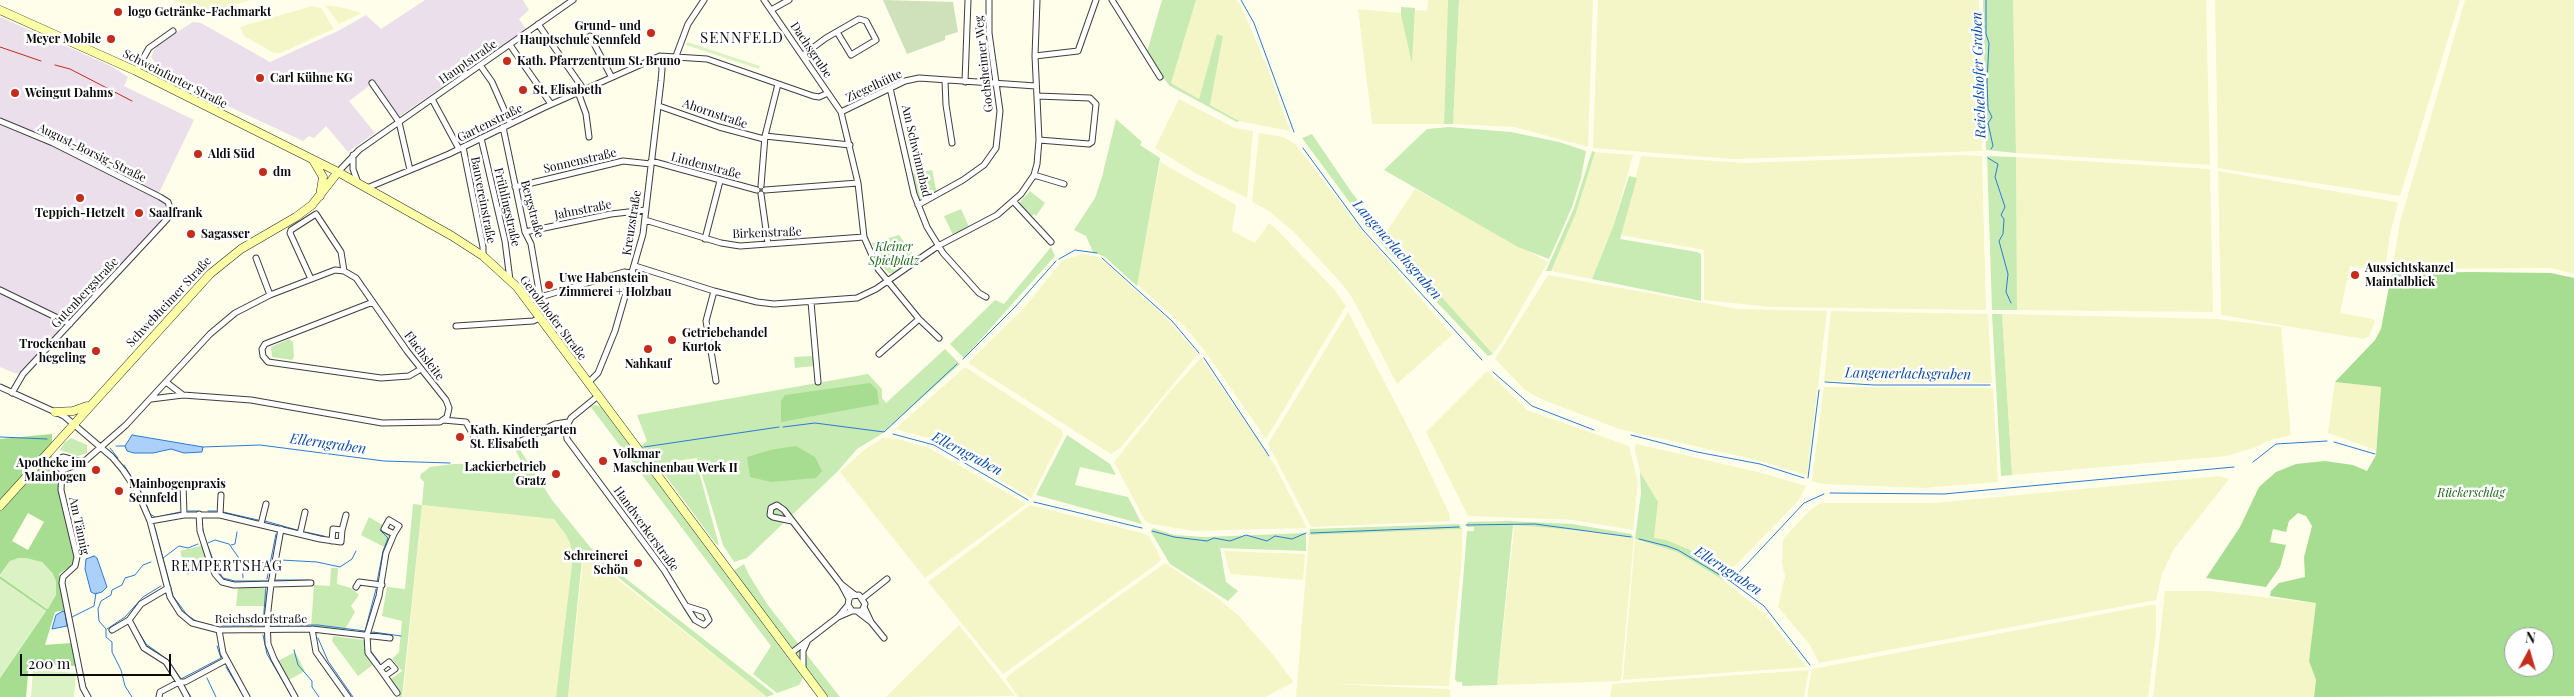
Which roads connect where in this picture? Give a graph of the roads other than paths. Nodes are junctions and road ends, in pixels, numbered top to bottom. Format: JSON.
{"nodes":[{"id":1,"x":573,"y":0,"type":"edge"},
{"id":2,"x":704,"y":0,"type":"edge"},
{"id":3,"x":764,"y":0,"type":"edge"},
{"id":4,"x":789,"y":0,"type":"edge"},
{"id":5,"x":968,"y":0,"type":"edge"},
{"id":6,"x":989,"y":0,"type":"edge"},
{"id":7,"x":1037,"y":0,"type":"edge"},
{"id":8,"x":1096,"y":0,"type":"edge"},
{"id":9,"x":1112,"y":0,"type":"edge"},
{"id":10,"x":0,"y":10,"type":"edge"},
{"id":11,"x":772,"y":10,"type":"junction"},
{"id":12,"x":538,"y":24,"type":"junction"},
{"id":13,"x":172,"y":31,"type":"dead end"},
{"id":14,"x":837,"y":32,"type":"junction"},
{"id":15,"x":590,"y":36,"type":"dead end"},
{"id":16,"x":510,"y":45,"type":"junction"},
{"id":17,"x":803,"y":55,"type":"junction"},
{"id":18,"x":660,"y":56,"type":"junction"},
{"id":19,"x":676,"y":56,"type":"junction"},
{"id":20,"x":1035,"y":56,"type":"junction"},
{"id":21,"x":480,"y":65,"type":"junction"},
{"id":22,"x":136,"y":71,"type":"junction"},
{"id":23,"x":611,"y":76,"type":"junction"},
{"id":24,"x":1160,"y":77,"type":"dead end"},
{"id":25,"x":945,"y":80,"type":"junction"},
{"id":26,"x":965,"y":82,"type":"junction"},
{"id":27,"x":372,"y":83,"type":"dead end"},
{"id":28,"x":778,"y":84,"type":"junction"},
{"id":29,"x":996,"y":84,"type":"junction"},
{"id":30,"x":1036,"y":86,"type":"junction"},
{"id":31,"x":890,"y":88,"type":"junction"},
{"id":32,"x":581,"y":91,"type":"junction"},
{"id":33,"x":828,"y":93,"type":"junction"},
{"id":34,"x":1037,"y":96,"type":"junction"},
{"id":35,"x":432,"y":99,"type":"junction"},
{"id":36,"x":551,"y":104,"type":"junction"},
{"id":37,"x":659,"y":106,"type":"junction"},
{"id":38,"x":841,"y":112,"type":"junction"},
{"id":39,"x":0,"y":121,"type":"edge"},
{"id":40,"x":399,"y":122,"type":"junction"},
{"id":41,"x":510,"y":123,"type":"junction"},
{"id":42,"x":502,"y":127,"type":"junction"},
{"id":43,"x":589,"y":137,"type":"dead end"},
{"id":44,"x":481,"y":138,"type":"junction"},
{"id":45,"x":765,"y":138,"type":"junction"},
{"id":46,"x":1039,"y":140,"type":"junction"},
{"id":47,"x":952,"y":143,"type":"dead end"},
{"id":48,"x":850,"y":145,"type":"junction"},
{"id":49,"x":461,"y":148,"type":"junction"},
{"id":50,"x":353,"y":155,"type":"junction"},
{"id":51,"x":313,"y":160,"type":"junction"},
{"id":52,"x":651,"y":162,"type":"junction"},
{"id":53,"x":410,"y":170,"type":"junction"},
{"id":54,"x":338,"y":172,"type":"junction"},
{"id":55,"x":1034,"y":175,"type":"junction"},
{"id":56,"x":720,"y":182,"type":"junction"},
{"id":57,"x":358,"y":183,"type":"junction"},
{"id":58,"x":858,"y":183,"type":"junction"},
{"id":59,"x":1064,"y":184,"type":"dead end"},
{"id":60,"x":515,"y":186,"type":"junction"},
{"id":61,"x":367,"y":188,"type":"junction"},
{"id":62,"x":761,"y":190,"type":"junction"},
{"id":63,"x":320,"y":198,"type":"junction"},
{"id":64,"x":1014,"y":202,"type":"junction"},
{"id":65,"x":918,"y":205,"type":"junction"},
{"id":66,"x":171,"y":207,"type":"joint"},
{"id":67,"x":646,"y":210,"type":"junction"},
{"id":68,"x":645,"y":220,"type":"junction"},
{"id":69,"x":525,"y":232,"type":"junction"},
{"id":70,"x":864,"y":237,"type":"junction"},
{"id":71,"x":705,"y":239,"type":"junction"},
{"id":72,"x":1051,"y":242,"type":"dead end"},
{"id":73,"x":768,"y":244,"type":"junction"},
{"id":74,"x":938,"y":246,"type":"junction"},
{"id":75,"x":483,"y":256,"type":"junction"},
{"id":76,"x":256,"y":258,"type":"dead end"},
{"id":77,"x":635,"y":266,"type":"junction"},
{"id":78,"x":344,"y":271,"type":"junction"},
{"id":79,"x":633,"y":273,"type":"junction"},
{"id":80,"x":311,"y":279,"type":"junction"},
{"id":81,"x":510,"y":280,"type":"junction"},
{"id":82,"x":887,"y":282,"type":"junction"},
{"id":83,"x":0,"y":290,"type":"edge"},
{"id":84,"x":714,"y":291,"type":"junction"},
{"id":85,"x":270,"y":294,"type":"junction"},
{"id":86,"x":540,"y":296,"type":"junction"},
{"id":87,"x":986,"y":297,"type":"dead end"},
{"id":88,"x":527,"y":301,"type":"junction"},
{"id":89,"x":373,"y":302,"type":"junction"},
{"id":90,"x":812,"y":302,"type":"junction"},
{"id":91,"x":540,"y":318,"type":"junction"},
{"id":92,"x":919,"y":319,"type":"junction"},
{"id":93,"x":70,"y":324,"type":"junction"},
{"id":94,"x":456,"y":326,"type":"dead end"},
{"id":95,"x":939,"y":338,"type":"dead end"},
{"id":96,"x":879,"y":354,"type":"dead end"},
{"id":97,"x":421,"y":369,"type":"junction"},
{"id":98,"x":716,"y":381,"type":"dead end"},
{"id":99,"x":166,"y":382,"type":"junction"},
{"id":100,"x":818,"y":382,"type":"dead end"},
{"id":101,"x":588,"y":383,"type":"junction"},
{"id":102,"x":0,"y":387,"type":"edge"},
{"id":103,"x":12,"y":392,"type":"junction"},
{"id":104,"x":183,"y":395,"type":"junction"},
{"id":105,"x":598,"y":396,"type":"junction"},
{"id":106,"x":151,"y":400,"type":"junction"},
{"id":107,"x":89,"y":406,"type":"junction"},
{"id":108,"x":54,"y":412,"type":"junction"},
{"id":109,"x":444,"y":420,"type":"junction"},
{"id":110,"x":568,"y":422,"type":"junction"},
{"id":111,"x":72,"y":424,"type":"junction"},
{"id":112,"x":479,"y":446,"type":"dead end"},
{"id":113,"x":513,"y":446,"type":"dead end"},
{"id":114,"x":100,"y":447,"type":"junction"},
{"id":115,"x":82,"y":462,"type":"junction"},
{"id":116,"x":62,"y":470,"type":"junction"},
{"id":117,"x":183,"y":483,"type":"dead end"},
{"id":118,"x":221,"y":495,"type":"dead end"},
{"id":119,"x":266,"y":504,"type":"dead end"},
{"id":120,"x":0,"y":506,"type":"edge"},
{"id":121,"x":305,"y":512,"type":"dead end"},
{"id":122,"x":199,"y":514,"type":"junction"},
{"id":123,"x":220,"y":514,"type":"junction"},
{"id":124,"x":184,"y":515,"type":"junction"},
{"id":125,"x":346,"y":515,"type":"dead end"},
{"id":126,"x":150,"y":521,"type":"junction"},
{"id":127,"x":792,"y":521,"type":"dead end"},
{"id":128,"x":261,"y":524,"type":"junction"},
{"id":129,"x":281,"y":529,"type":"junction"},
{"id":130,"x":342,"y":530,"type":"junction"},
{"id":131,"x":300,"y":534,"type":"junction"},
{"id":132,"x":394,"y":534,"type":"dead end"},
{"id":133,"x":332,"y":541,"type":"junction"},
{"id":134,"x":888,"y":579,"type":"dead end"},
{"id":135,"x":270,"y":584,"type":"junction"},
{"id":136,"x":311,"y":584,"type":"dead end"},
{"id":137,"x":841,"y":584,"type":"junction"},
{"id":138,"x":382,"y":585,"type":"junction"},
{"id":139,"x":356,"y":587,"type":"dead end"},
{"id":140,"x":168,"y":588,"type":"junction"},
{"id":141,"x":855,"y":595,"type":"junction"},
{"id":142,"x":863,"y":598,"type":"junction"},
{"id":143,"x":848,"y":602,"type":"junction"},
{"id":144,"x":686,"y":606,"type":"junction"},
{"id":145,"x":864,"y":607,"type":"junction"},
{"id":146,"x":855,"y":612,"type":"junction"},
{"id":147,"x":838,"y":617,"type":"junction"},
{"id":148,"x":129,"y":620,"type":"junction"},
{"id":149,"x":871,"y":622,"type":"junction"},
{"id":150,"x":268,"y":629,"type":"junction"},
{"id":151,"x":312,"y":629,"type":"junction"},
{"id":152,"x":112,"y":630,"type":"dead end"},
{"id":153,"x":219,"y":630,"type":"junction"},
{"id":154,"x":367,"y":635,"type":"junction"},
{"id":155,"x":390,"y":638,"type":"dead end"},
{"id":156,"x":884,"y":638,"type":"dead end"},
{"id":157,"x":808,"y":641,"type":"junction"},
{"id":158,"x":790,"y":654,"type":"junction"},
{"id":159,"x":226,"y":660,"type":"junction"},
{"id":160,"x":380,"y":669,"type":"junction"},
{"id":161,"x":803,"y":671,"type":"junction"},
{"id":162,"x":385,"y":676,"type":"junction"},
{"id":163,"x":179,"y":682,"type":"junction"},
{"id":164,"x":397,"y":693,"type":"dead end"},
{"id":165,"x":88,"y":697,"type":"edge"},
{"id":166,"x":159,"y":697,"type":"edge"},
{"id":167,"x":187,"y":697,"type":"edge"},
{"id":168,"x":247,"y":697,"type":"edge"},
{"id":169,"x":295,"y":697,"type":"edge"},
{"id":170,"x":348,"y":697,"type":"edge"},
{"id":171,"x":823,"y":697,"type":"edge"}],
"edges":[{"from":1,"to":12,"type":"street","name":"Hauptstraße"},
{"from":2,"to":19,"type":"street"},
{"from":3,"to":11,"type":"street","name":"Dachsgrube"},
{"from":4,"to":11,"type":"street"},
{"from":5,"to":26,"type":"street"},
{"from":6,"to":29,"type":"street","name":"Gochsheimer Weg"},
{"from":7,"to":20,"type":"street"},
{"from":8,"to":20,"type":"street"},
{"from":9,"to":24,"type":"street"},
{"from":10,"to":22,"type":"main road","name":"Schweinfurter Straße"},
{"from":11,"to":17,"type":"street","name":"Dachsgrube"},
{"from":12,"to":16,"type":"street","name":"Hauptstraße"},
{"from":12,"to":32,"type":"street"},
{"from":13,"to":22,"type":"street"},
{"from":14,"to":14,"type":"street"},
{"from":14,"to":17,"type":"street"},
{"from":15,"to":23,"type":"street"},
{"from":16,"to":21,"type":"street","name":"Hauptstraße"},
{"from":16,"to":36,"type":"street"},
{"from":17,"to":33,"type":"street","name":"Dachsgrube"},
{"from":18,"to":19,"type":"street","name":"Gartenstraße"},
{"from":18,"to":23,"type":"street","name":"Gartenstraße"},
{"from":18,"to":37,"type":"street","name":"Kreuzstraße"},
{"from":19,"to":28,"type":"street","name":"Gartenstraße"},
{"from":20,"to":30,"type":"street"},
{"from":21,"to":35,"type":"street","name":"Hauptstraße"},
{"from":21,"to":41,"type":"street"},
{"from":22,"to":51,"type":"main road","name":"Schweinfurter Straße"},
{"from":23,"to":32,"type":"street","name":"Gartenstraße"},
{"from":25,"to":26,"type":"street","name":"Ziegelhütte"},
{"from":25,"to":31,"type":"street","name":"Ziegelhütte"},
{"from":25,"to":47,"type":"street"},
{"from":26,"to":29,"type":"street","name":"Ziegelhütte"},
{"from":27,"to":40,"type":"street"},
{"from":28,"to":33,"type":"street","name":"Gartenstraße"},
{"from":28,"to":45,"type":"street"},
{"from":29,"to":30,"type":"street","name":"Ziegelhütte"},
{"from":29,"to":65,"type":"street","name":"Gochsheimer Weg"},
{"from":30,"to":34,"type":"street"},
{"from":31,"to":38,"type":"street","name":"Ziegelhütte"},
{"from":31,"to":65,"type":"street","name":"Am Schwimmbad"},
{"from":32,"to":36,"type":"street","name":"Gartenstraße"},
{"from":32,"to":43,"type":"street"},
{"from":33,"to":38,"type":"street","name":"Dachsgrube"},
{"from":34,"to":46,"type":"street"},
{"from":34,"to":46,"type":"street"},
{"from":35,"to":40,"type":"street","name":"Hauptstraße"},
{"from":35,"to":49,"type":"street","name":"Bauvereinstraße"},
{"from":36,"to":41,"type":"street","name":"Gartenstraße"},
{"from":37,"to":45,"type":"street","name":"Ahornstraße"},
{"from":37,"to":52,"type":"street","name":"Kreuzstraße"},
{"from":38,"to":48,"type":"street","name":"Dachsgrube"},
{"from":39,"to":66,"type":"street","name":"August-Borsig-Straße"},
{"from":40,"to":50,"type":"street","name":"Hauptstraße"},
{"from":40,"to":53,"type":"street"},
{"from":41,"to":42,"type":"street","name":"Gartenstraße"},
{"from":42,"to":44,"type":"street","name":"Gartenstraße"},
{"from":42,"to":60,"type":"street","name":"Bergstraße"},
{"from":44,"to":49,"type":"street","name":"Gartenstraße"},
{"from":44,"to":81,"type":"street","name":"Frühlingstraße"},
{"from":45,"to":48,"type":"street","name":"Ahornstraße"},
{"from":45,"to":62,"type":"street"},
{"from":46,"to":55,"type":"street"},
{"from":48,"to":58,"type":"street","name":"Dachsgrube"},
{"from":49,"to":53,"type":"street","name":"Gartenstraße"},
{"from":49,"to":75,"type":"street","name":"Bauvereinstraße"},
{"from":50,"to":54,"type":"street","name":"Hauptstraße"},
{"from":50,"to":57,"type":"street"},
{"from":51,"to":54,"type":"main road","name":"Schweinfurter Straße"},
{"from":51,"to":63,"type":"main road"},
{"from":52,"to":56,"type":"street","name":"Lindenstraße"},
{"from":52,"to":60,"type":"street","name":"Sonnenstraße"},
{"from":52,"to":67,"type":"street","name":"Kreuzstraße"},
{"from":53,"to":61,"type":"street","name":"Gartenstraße"},
{"from":54,"to":57,"type":"main road","name":"Gerolzhofer Straße"},
{"from":54,"to":63,"type":"main road","name":"Schwebheimer Straße"},
{"from":55,"to":59,"type":"street"},
{"from":55,"to":64,"type":"street"},
{"from":56,"to":62,"type":"street","name":"Lindenstraße"},
{"from":56,"to":71,"type":"street"},
{"from":57,"to":61,"type":"main road","name":"Gerolzhofer Straße"},
{"from":58,"to":62,"type":"street","name":"Lindenstraße"},
{"from":58,"to":70,"type":"street","name":"Dachsgrube"},
{"from":60,"to":69,"type":"street","name":"Bergstraße"},
{"from":61,"to":75,"type":"main road","name":"Gerolzhofer Straße"},
{"from":62,"to":73,"type":"street"},
{"from":63,"to":107,"type":"main road","name":"Schwebheimer Straße"},
{"from":64,"to":72,"type":"street"},
{"from":64,"to":74,"type":"street"},
{"from":65,"to":74,"type":"street","name":"Am Schwimmbad"},
{"from":66,"to":93,"type":"street","name":"Gutenbergstraße"},
{"from":67,"to":68,"type":"street","name":"Kreuzstraße"},
{"from":67,"to":69,"type":"street","name":"Jahnstraße"},
{"from":68,"to":71,"type":"street","name":"Birkenstraße"},
{"from":68,"to":77,"type":"street","name":"Kreuzstraße"},
{"from":69,"to":86,"type":"street","name":"Bergstraße"},
{"from":70,"to":73,"type":"street","name":"Birkenstraße"},
{"from":70,"to":82,"type":"street","name":"Dachsgrube"},
{"from":71,"to":73,"type":"street","name":"Birkenstraße"},
{"from":74,"to":82,"type":"street"},
{"from":74,"to":87,"type":"street","name":"Am Schwimmbad"},
{"from":75,"to":81,"type":"main road","name":"Gerolzhofer Straße"},
{"from":76,"to":85,"type":"street"},
{"from":77,"to":79,"type":"street","name":"Kreuzstraße"},
{"from":77,"to":84,"type":"street"},
{"from":78,"to":80,"type":"street"},
{"from":78,"to":80,"type":"street"},
{"from":78,"to":89,"type":"street","name":"Flachsleite"},
{"from":79,"to":86,"type":"street"},
{"from":79,"to":101,"type":"street","name":"Kreuzstraße"},
{"from":80,"to":85,"type":"street"},
{"from":81,"to":88,"type":"main road","name":"Gerolzhofer Straße"},
{"from":82,"to":90,"type":"street"},
{"from":82,"to":92,"type":"street","name":"Dachsgrube"},
{"from":83,"to":93,"type":"street"},
{"from":84,"to":90,"type":"street"},
{"from":84,"to":98,"type":"street"},
{"from":85,"to":99,"type":"street"},
{"from":86,"to":88,"type":"street"},
{"from":88,"to":91,"type":"main road","name":"Gerolzhofer Straße"},
{"from":89,"to":97,"type":"street","name":"Flachsleite"},
{"from":89,"to":97,"type":"street"},
{"from":90,"to":100,"type":"street"},
{"from":91,"to":94,"type":"street"},
{"from":91,"to":101,"type":"main road","name":"Gerolzhofer Straße"},
{"from":92,"to":95,"type":"street","name":"Dachsgrube"},
{"from":92,"to":96,"type":"street"},
{"from":93,"to":103,"type":"street","name":"Gutenbergstraße"},
{"from":97,"to":109,"type":"street","name":"Flachsleite"},
{"from":99,"to":104,"type":"street"},
{"from":99,"to":106,"type":"street"},
{"from":101,"to":105,"type":"main road","name":"Gerolzhofer Straße"},
{"from":102,"to":103,"type":"street","name":"Reichsdorfstraße"},
{"from":103,"to":108,"type":"street","name":"Reichsdorfstraße"},
{"from":104,"to":106,"type":"street"},
{"from":104,"to":109,"type":"street"},
{"from":105,"to":110,"type":"street"},
{"from":105,"to":158,"type":"main road","name":"Gerolzhofer Straße"},
{"from":106,"to":114,"type":"street"},
{"from":107,"to":108,"type":"main road"},
{"from":107,"to":111,"type":"main road","name":"Schwebheimer Straße"},
{"from":108,"to":111,"type":"street","name":"Reichsdorfstraße"},
{"from":109,"to":112,"type":"street"},
{"from":110,"to":113,"type":"street"},
{"from":110,"to":144,"type":"street","name":"Handwerkerstraße"},
{"from":111,"to":114,"type":"street","name":"Reichsdorfstraße"},
{"from":111,"to":120,"type":"main road","name":"Schwebheimer Straße"},
{"from":114,"to":115,"type":"street"},
{"from":114,"to":126,"type":"street","name":"Reichsdorfstraße"},
{"from":115,"to":116,"type":"street"},
{"from":115,"to":116,"type":"street"},
{"from":116,"to":165,"type":"street","name":"Am Tännig"},
{"from":117,"to":124,"type":"street"},
{"from":118,"to":123,"type":"street"},
{"from":119,"to":128,"type":"street"},
{"from":121,"to":131,"type":"street"},
{"from":122,"to":123,"type":"street"},
{"from":122,"to":124,"type":"street"},
{"from":122,"to":135,"type":"street"},
{"from":123,"to":128,"type":"street"},
{"from":124,"to":126,"type":"street"},
{"from":125,"to":130,"type":"street"},
{"from":126,"to":140,"type":"street","name":"Reichsdorfstraße"},
{"from":127,"to":137,"type":"street"},
{"from":128,"to":129,"type":"street"},
{"from":129,"to":131,"type":"street"},
{"from":129,"to":135,"type":"street"},
{"from":130,"to":133,"type":"street"},
{"from":130,"to":133,"type":"street"},
{"from":131,"to":133,"type":"street"},
{"from":132,"to":138,"type":"street"},
{"from":134,"to":142,"type":"street"},
{"from":135,"to":136,"type":"street"},
{"from":135,"to":150,"type":"street"},
{"from":137,"to":141,"type":"street"},
{"from":137,"to":143,"type":"street"},
{"from":138,"to":139,"type":"street"},
{"from":138,"to":154,"type":"street"},
{"from":140,"to":148,"type":"street"},
{"from":140,"to":153,"type":"street","name":"Reichsdorfstraße"},
{"from":141,"to":142,"type":"street"},
{"from":141,"to":143,"type":"street"},
{"from":142,"to":145,"type":"street"},
{"from":143,"to":146,"type":"street"},
{"from":143,"to":147,"type":"street"},
{"from":144,"to":144,"type":"street","name":"Handwerkerstraße"},
{"from":145,"to":146,"type":"street"},
{"from":145,"to":149,"type":"street"},
{"from":146,"to":147,"type":"street"},
{"from":146,"to":149,"type":"street"},
{"from":147,"to":157,"type":"street"},
{"from":148,"to":152,"type":"street"},
{"from":148,"to":163,"type":"street"},
{"from":149,"to":156,"type":"street"},
{"from":150,"to":151,"type":"street","name":"Reichsdorfstraße"},
{"from":150,"to":153,"type":"street","name":"Reichsdorfstraße"},
{"from":150,"to":169,"type":"street"},
{"from":151,"to":154,"type":"street","name":"Reichsdorfstraße"},
{"from":151,"to":170,"type":"street"},
{"from":153,"to":159,"type":"street"},
{"from":154,"to":155,"type":"street","name":"Reichsdorfstraße"},
{"from":154,"to":160,"type":"street"},
{"from":157,"to":158,"type":"street"},
{"from":157,"to":161,"type":"street"},
{"from":158,"to":161,"type":"main road","name":"Gerolzhofer Straße"},
{"from":159,"to":163,"type":"street"},
{"from":159,"to":168,"type":"street"},
{"from":160,"to":162,"type":"street"},
{"from":160,"to":162,"type":"street"},
{"from":161,"to":171,"type":"main road","name":"Gerolzhofer Straße"},
{"from":162,"to":164,"type":"street"},
{"from":163,"to":166,"type":"street"},
{"from":163,"to":167,"type":"street"}]}
